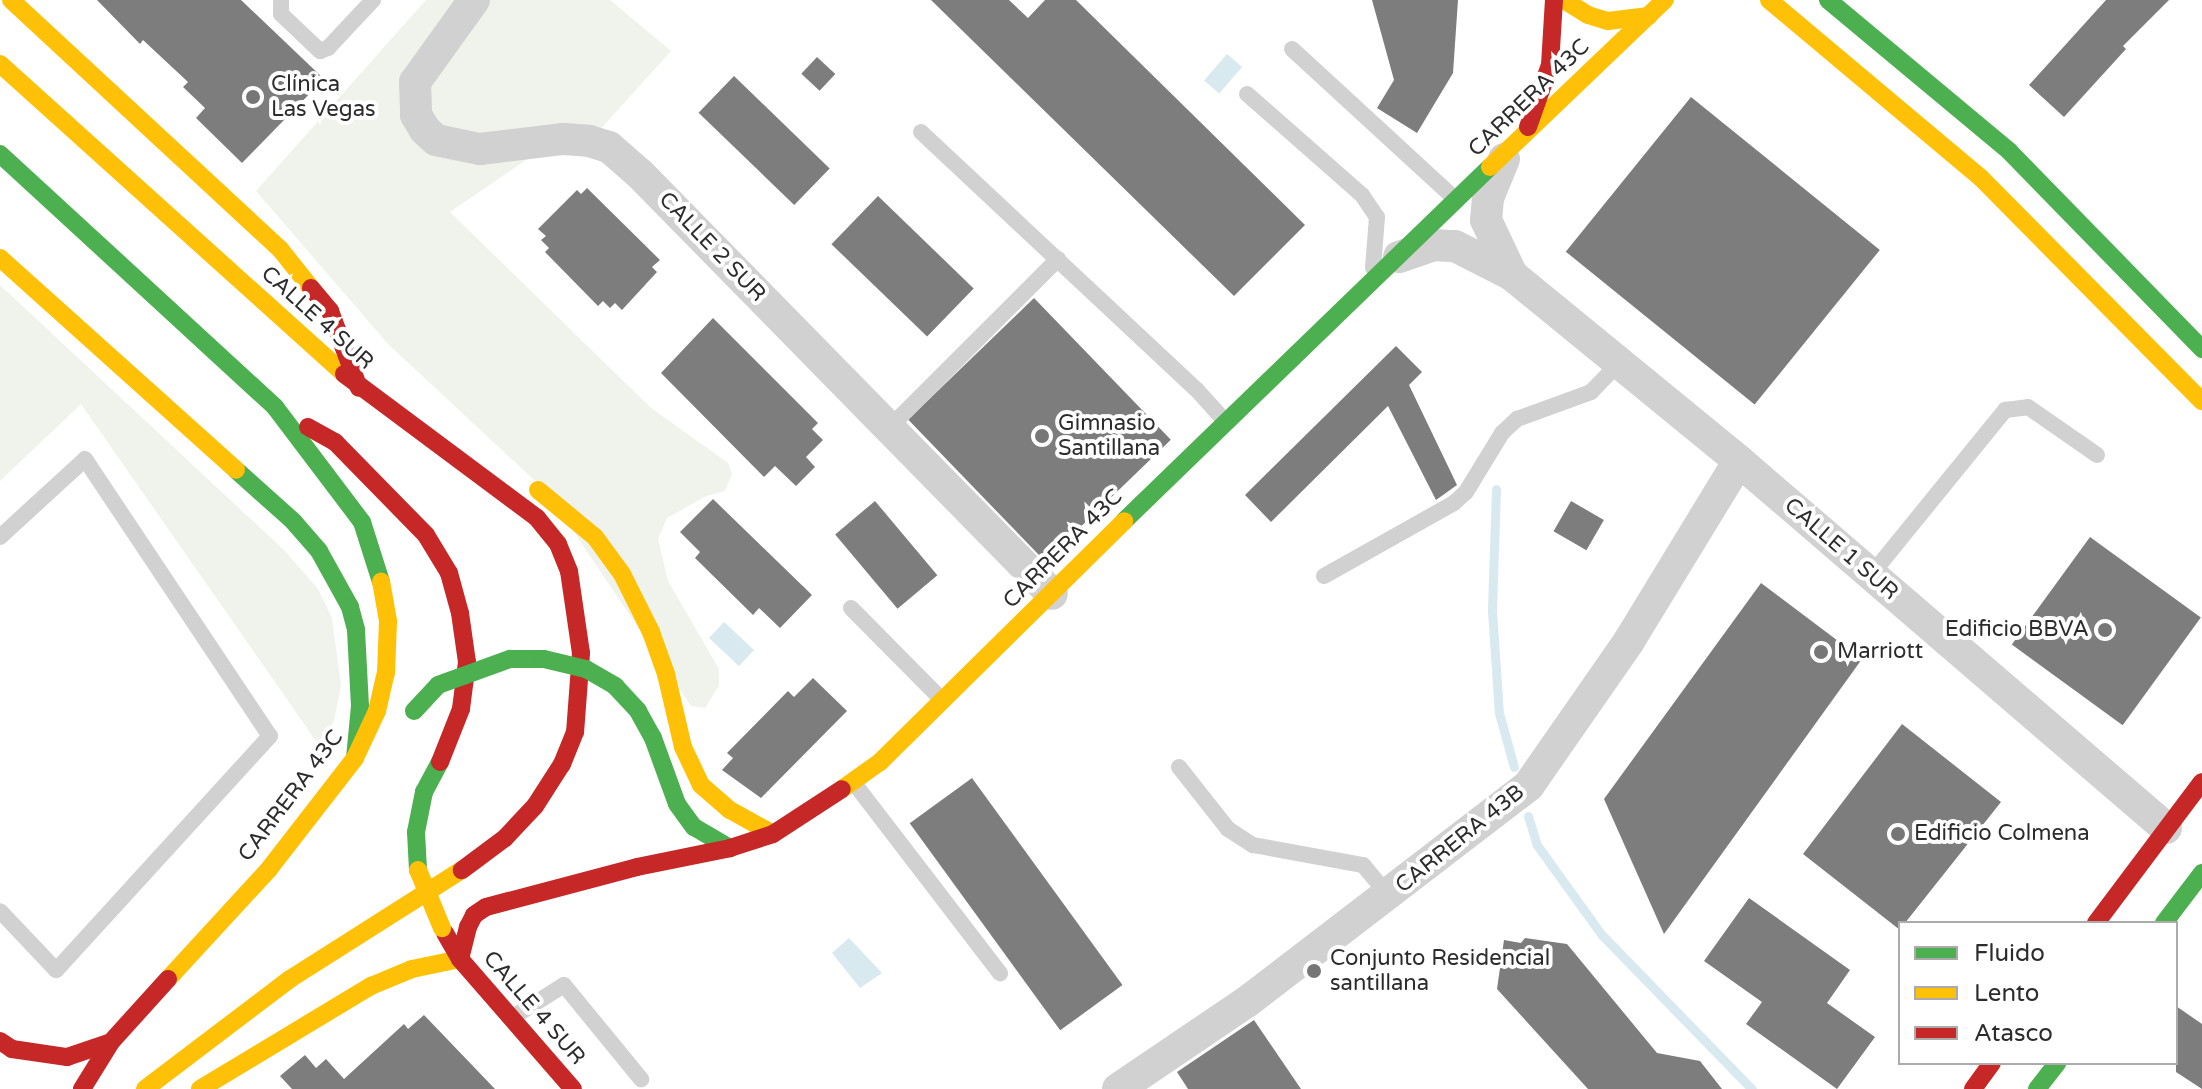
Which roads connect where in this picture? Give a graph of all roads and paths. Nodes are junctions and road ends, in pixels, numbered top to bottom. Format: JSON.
{"nodes":[{"id":1,"x":11,"y":0,"type":"edge"},
{"id":2,"x":281,"y":0,"type":"edge"},
{"id":3,"x":373,"y":0,"type":"edge"},
{"id":4,"x":474,"y":0,"type":"edge"},
{"id":5,"x":1554,"y":0,"type":"edge"},
{"id":6,"x":1564,"y":0,"type":"edge"},
{"id":7,"x":1665,"y":0,"type":"edge"},
{"id":8,"x":1769,"y":0,"type":"edge"},
{"id":9,"x":1828,"y":0,"type":"edge"},
{"id":10,"x":1649,"y":16,"type":"junction"},
{"id":11,"x":1292,"y":49,"type":"dead end"},
{"id":12,"x":0,"y":64,"type":"edge"},
{"id":13,"x":1247,"y":94,"type":"dead end"},
{"id":14,"x":921,"y":132,"type":"dead end"},
{"id":15,"x":1515,"y":144,"type":"junction"},
{"id":16,"x":0,"y":154,"type":"edge"},
{"id":17,"x":1457,"y":201,"type":"junction"},
{"id":18,"x":0,"y":258,"type":"edge"},
{"id":19,"x":1058,"y":259,"type":"junction"},
{"id":20,"x":1396,"y":259,"type":"junction"},
{"id":21,"x":1512,"y":275,"type":"junction"},
{"id":22,"x":1370,"y":281,"type":"junction"},
{"id":23,"x":2202,"y":349,"type":"edge"},
{"id":24,"x":1619,"y":363,"type":"junction"},
{"id":25,"x":359,"y":388,"type":"junction"},
{"id":26,"x":2202,"y":401,"type":"edge"},
{"id":27,"x":275,"y":407,"type":"junction"},
{"id":28,"x":1225,"y":421,"type":"junction"},
{"id":29,"x":889,"y":428,"type":"junction"},
{"id":30,"x":441,"y":450,"type":"junction"},
{"id":31,"x":2097,"y":455,"type":"dead end"},
{"id":32,"x":1739,"y":461,"type":"junction"},
{"id":33,"x":501,"y":468,"type":"dead end"},
{"id":34,"x":522,"y":479,"type":"dead end"},
{"id":35,"x":0,"y":537,"type":"edge"},
{"id":36,"x":1871,"y":575,"type":"junction"},
{"id":37,"x":1324,"y":576,"type":"dead end"},
{"id":38,"x":1052,"y":594,"type":"junction"},
{"id":39,"x":851,"y":608,"type":"dead end"},
{"id":40,"x":943,"y":700,"type":"junction"},
{"id":41,"x":410,"y":717,"type":"dead end"},
{"id":42,"x":355,"y":758,"type":"junction"},
{"id":43,"x":1179,"y":767,"type":"dead end"},
{"id":44,"x":853,"y":781,"type":"junction"},
{"id":45,"x":2202,"y":782,"type":"edge"},
{"id":46,"x":2166,"y":828,"type":"junction"},
{"id":47,"x":773,"y":834,"type":"junction"},
{"id":48,"x":730,"y":848,"type":"junction"},
{"id":49,"x":2202,"y":873,"type":"edge"},
{"id":50,"x":1389,"y":896,"type":"junction"},
{"id":51,"x":0,"y":911,"type":"edge"},
{"id":52,"x":2097,"y":921,"type":"edge"},
{"id":53,"x":2166,"y":921,"type":"edge"},
{"id":54,"x":460,"y":959,"type":"junction"},
{"id":55,"x":1000,"y":973,"type":"dead end"},
{"id":56,"x":189,"y":985,"type":"dead end"},
{"id":57,"x":511,"y":1018,"type":"junction"},
{"id":58,"x":0,"y":1041,"type":"edge"},
{"id":59,"x":111,"y":1042,"type":"junction"},
{"id":60,"x":1991,"y":1065,"type":"edge"},
{"id":61,"x":2055,"y":1065,"type":"edge"},
{"id":62,"x":641,"y":1079,"type":"dead end"},
{"id":63,"x":86,"y":1084,"type":"edge"},
{"id":64,"x":145,"y":1089,"type":"edge"},
{"id":65,"x":200,"y":1089,"type":"edge"},
{"id":66,"x":573,"y":1089,"type":"edge"},
{"id":67,"x":1118,"y":1089,"type":"edge"},
{"id":68,"x":1973,"y":1089,"type":"edge"},
{"id":69,"x":2037,"y":1089,"type":"edge"}],
"edges":[{"from":1,"to":25,"type":"main road"},
{"from":2,"to":3,"type":"lane"},
{"from":4,"to":29,"type":"street","name":"CALLE 2 SUR"},
{"from":5,"to":15,"type":"main road","name":"CALLE 1 SUR"},
{"from":6,"to":10,"type":"main road"},
{"from":7,"to":10,"type":"main road","name":"CARRERA 43C"},
{"from":8,"to":26,"type":"main road"},
{"from":9,"to":23,"type":"main road"},
{"from":10,"to":15,"type":"main road","name":"CARRERA 43C"},
{"from":11,"to":17,"type":"lane"},
{"from":12,"to":25,"type":"main road","name":"CALLE 4 SUR"},
{"from":13,"to":22,"type":"lane"},
{"from":14,"to":19,"type":"lane"},
{"from":15,"to":17,"type":"main road","name":"CARRERA 43C"},
{"from":15,"to":21,"type":"street","name":"CALLE 1 SUR"},
{"from":16,"to":27,"type":"main road"},
{"from":17,"to":20,"type":"main road","name":"CARRERA 43C"},
{"from":18,"to":42,"type":"main road"},
{"from":19,"to":28,"type":"lane"},
{"from":19,"to":29,"type":"lane"},
{"from":20,"to":21,"type":"street","name":"CALLE 1 SUR"},
{"from":20,"to":22,"type":"main road","name":"CARRERA 43C"},
{"from":21,"to":24,"type":"street","name":"CALLE 1 SUR"},
{"from":22,"to":28,"type":"main road","name":"CARRERA 43C"},
{"from":24,"to":32,"type":"street","name":"CALLE 1 SUR"},
{"from":24,"to":37,"type":"lane"},
{"from":25,"to":30,"type":"main road","name":"CALLE 4 SUR"},
{"from":27,"to":42,"type":"main road","name":"CARRERA 43C"},
{"from":27,"to":54,"type":"main road","name":"CALLE 4 SUR","bridge":true},
{"from":28,"to":38,"type":"main road","name":"CARRERA 43C"},
{"from":29,"to":38,"type":"street","name":"CALLE 2 SUR"},
{"from":30,"to":33,"type":"main road"},
{"from":30,"to":64,"type":"main road","name":"CALLE 4 SUR"},
{"from":31,"to":36,"type":"lane"},
{"from":32,"to":36,"type":"street","name":"CALLE 1 SUR"},
{"from":32,"to":50,"type":"street","name":"CARRERA 43B"},
{"from":34,"to":47,"type":"main road"},
{"from":35,"to":51,"type":"lane"},
{"from":36,"to":46,"type":"street","name":"CALLE 1 SUR"},
{"from":38,"to":40,"type":"main road","name":"CARRERA 43C"},
{"from":39,"to":40,"type":"lane"},
{"from":40,"to":44,"type":"main road","name":"CARRERA 43C"},
{"from":41,"to":48,"type":"main road","bridge":true},
{"from":42,"to":59,"type":"main road","name":"CARRERA 43C"},
{"from":43,"to":50,"type":"lane"},
{"from":44,"to":47,"type":"main road","name":"CARRERA 43C"},
{"from":44,"to":55,"type":"lane"},
{"from":45,"to":46,"type":"main road"},
{"from":46,"to":52,"type":"main road"},
{"from":47,"to":48,"type":"main road","name":"CARRERA 43C"},
{"from":48,"to":54,"type":"main road","name":"CARRERA 43C"},
{"from":49,"to":53,"type":"main road"},
{"from":50,"to":67,"type":"street","name":"CARRERA 43B"},
{"from":54,"to":57,"type":"main road","name":"CALLE 4 SUR"},
{"from":54,"to":65,"type":"main road"},
{"from":56,"to":63,"type":"main road"},
{"from":57,"to":62,"type":"lane"},
{"from":57,"to":66,"type":"main road","name":"CALLE 4 SUR"},
{"from":58,"to":59,"type":"main road"},
{"from":59,"to":63,"type":"main road","name":"CARRERA 43C"},
{"from":60,"to":68,"type":"main road"},
{"from":61,"to":69,"type":"main road"}]}
